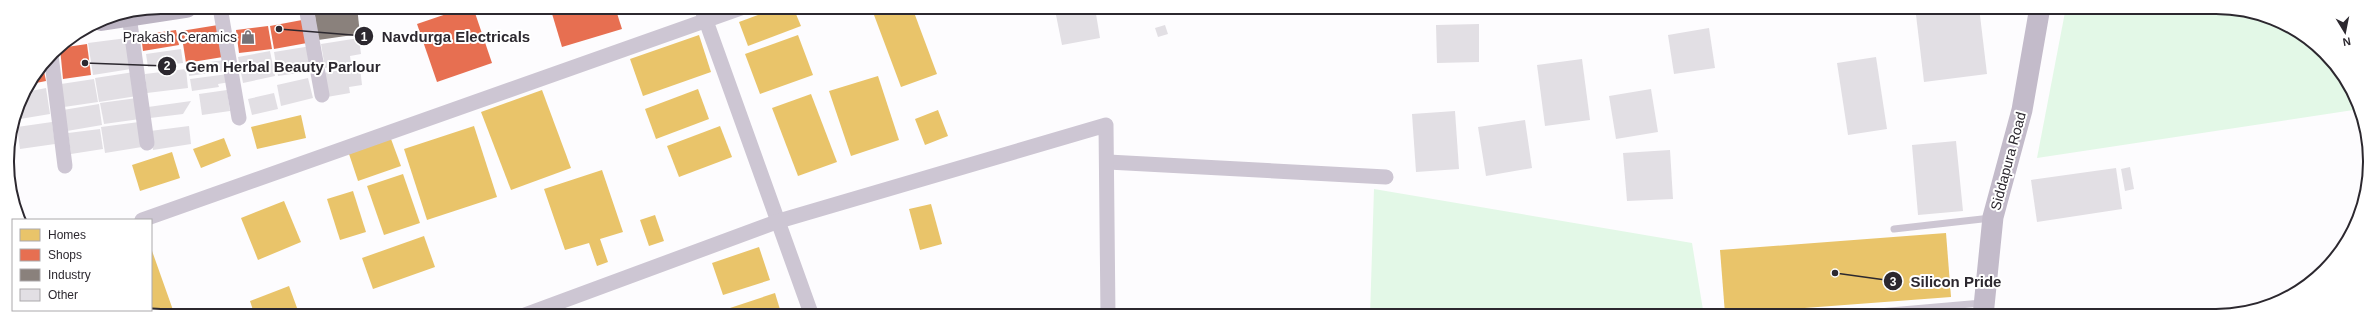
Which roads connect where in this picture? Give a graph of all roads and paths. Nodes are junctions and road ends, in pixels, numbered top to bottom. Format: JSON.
{"nodes":[{"id":1,"x":221,"y":14,"type":"edge"},
{"id":2,"x":307,"y":14,"type":"edge"},
{"id":3,"x":703,"y":14,"type":"edge"},
{"id":4,"x":2039,"y":14,"type":"edge"},
{"id":5,"x":129,"y":18,"type":"edge"},
{"id":6,"x":51,"y":64,"type":"edge"},
{"id":7,"x":322,"y":95,"type":"dead end"},
{"id":8,"x":239,"y":118,"type":"dead end"},
{"id":9,"x":147,"y":143,"type":"dead end"},
{"id":10,"x":1108,"y":162,"type":"junction"},
{"id":11,"x":65,"y":166,"type":"dead end"},
{"id":12,"x":1386,"y":177,"type":"dead end"},
{"id":13,"x":1993,"y":217,"type":"junction"},
{"id":14,"x":145,"y":219,"type":"edge"},
{"id":15,"x":779,"y":221,"type":"junction"},
{"id":16,"x":1894,"y":229,"type":"dead end"},
{"id":17,"x":541,"y":309,"type":"edge"},
{"id":18,"x":810,"y":309,"type":"edge"},
{"id":19,"x":1108,"y":309,"type":"edge"},
{"id":20,"x":1984,"y":309,"type":"edge"}],
"edges":[{"from":1,"to":8,"type":"street"},
{"from":2,"to":7,"type":"street"},
{"from":3,"to":14,"type":"street"},
{"from":3,"to":15,"type":"street"},
{"from":4,"to":13,"type":"street","name":"Siddapura Road"},
{"from":5,"to":9,"type":"street"},
{"from":6,"to":11,"type":"street"},
{"from":10,"to":12,"type":"street"},
{"from":10,"to":15,"type":"street"},
{"from":10,"to":19,"type":"street"},
{"from":13,"to":16,"type":"lane"},
{"from":13,"to":20,"type":"street","name":"Siddapura Road"},
{"from":15,"to":17,"type":"street"},
{"from":15,"to":18,"type":"street"}]}
